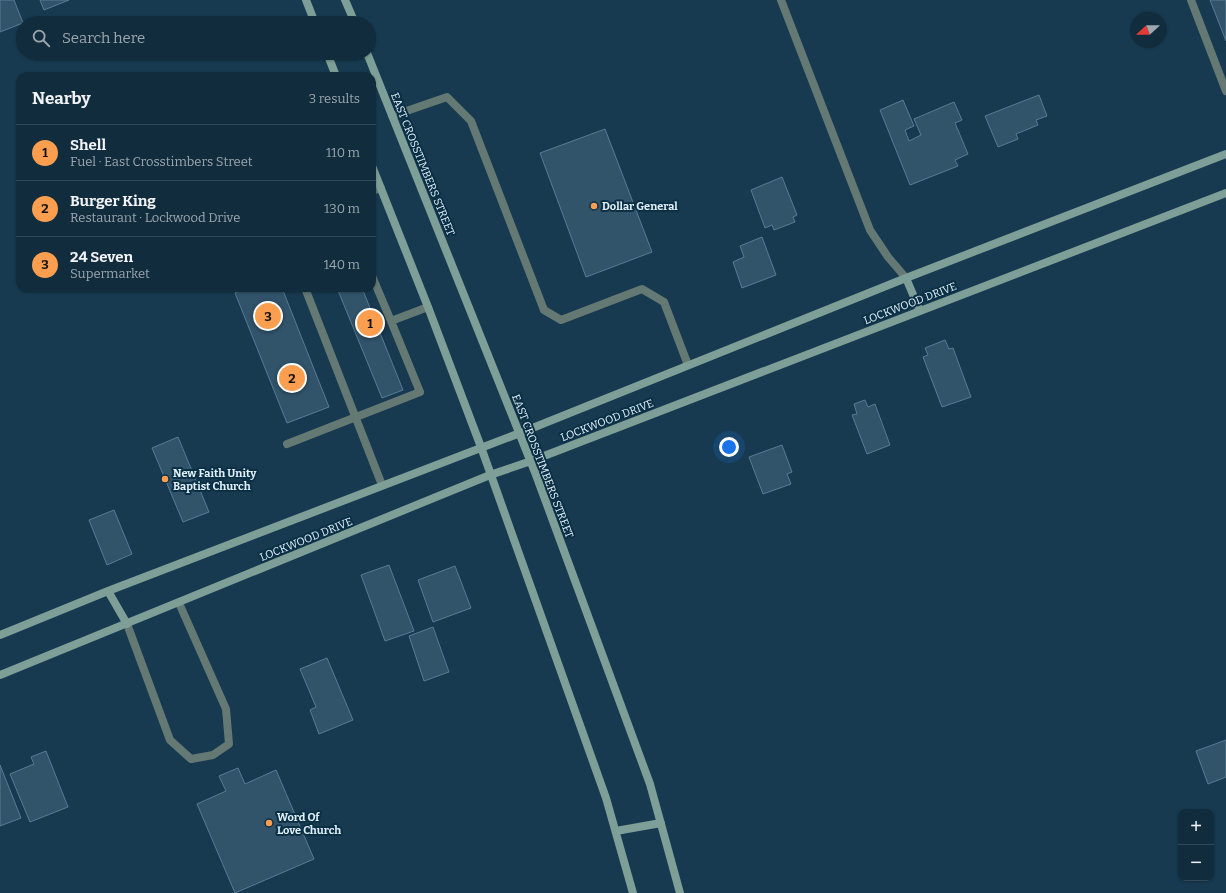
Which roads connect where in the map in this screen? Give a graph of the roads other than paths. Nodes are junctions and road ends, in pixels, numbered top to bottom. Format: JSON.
{"nodes":[{"id":1,"x":306,"y":0,"type":"edge"},
{"id":2,"x":346,"y":0,"type":"edge"},
{"id":3,"x":781,"y":0,"type":"edge"},
{"id":4,"x":1191,"y":0,"type":"edge"},
{"id":5,"x":312,"y":16,"type":"edge"},
{"id":6,"x":352,"y":16,"type":"edge"},
{"id":7,"x":330,"y":60,"type":"edge"},
{"id":8,"x":370,"y":60,"type":"edge"},
{"id":9,"x":334,"y":72,"type":"edge"},
{"id":10,"x":375,"y":72,"type":"edge"},
{"id":11,"x":376,"y":76,"type":"edge"},
{"id":12,"x":1226,"y":91,"type":"edge"},
{"id":13,"x":392,"y":116,"type":"junction"},
{"id":14,"x":1226,"y":154,"type":"edge"},
{"id":15,"x":376,"y":177,"type":"edge"},
{"id":16,"x":380,"y":188,"type":"junction"},
{"id":17,"x":376,"y":190,"type":"edge"},
{"id":18,"x":1226,"y":193,"type":"edge"},
{"id":19,"x":906,"y":278,"type":"junction"},
{"id":20,"x":376,"y":286,"type":"edge"},
{"id":21,"x":307,"y":292,"type":"edge"},
{"id":22,"x":428,"y":307,"type":"junction"},
{"id":23,"x":920,"y":311,"type":"junction"},
{"id":24,"x":391,"y":322,"type":"junction"},
{"id":25,"x":688,"y":365,"type":"junction"},
{"id":26,"x":356,"y":417,"type":"junction"},
{"id":27,"x":520,"y":433,"type":"junction"},
{"id":28,"x":287,"y":444,"type":"dead end"},
{"id":29,"x":480,"y":447,"type":"junction"},
{"id":30,"x":531,"y":461,"type":"junction"},
{"id":31,"x":490,"y":475,"type":"junction"},
{"id":32,"x":382,"y":485,"type":"junction"},
{"id":33,"x":108,"y":591,"type":"junction"},
{"id":34,"x":179,"y":603,"type":"junction"},
{"id":35,"x":127,"y":624,"type":"junction"},
{"id":36,"x":0,"y":635,"type":"edge"},
{"id":37,"x":0,"y":675,"type":"edge"},
{"id":38,"x":661,"y":823,"type":"junction"},
{"id":39,"x":616,"y":831,"type":"junction"},
{"id":40,"x":633,"y":893,"type":"edge"},
{"id":41,"x":680,"y":893,"type":"edge"}],
"edges":[{"from":1,"to":5,"type":"main road"},
{"from":2,"to":6,"type":"main road"},
{"from":3,"to":19,"type":"lane"},
{"from":4,"to":12,"type":"lane"},
{"from":7,"to":9,"type":"main road"},
{"from":8,"to":10,"type":"main road","name":"EAST CROSSTIMBERS STREET"},
{"from":11,"to":13,"type":"main road","name":"EAST CROSSTIMBERS STREET"},
{"from":13,"to":25,"type":"lane"},
{"from":13,"to":27,"type":"main road","name":"EAST CROSSTIMBERS STREET"},
{"from":14,"to":19,"type":"main road","name":"LOCKWOOD DRIVE"},
{"from":15,"to":16,"type":"main road"},
{"from":16,"to":17,"type":"lane"},
{"from":16,"to":22,"type":"main road"},
{"from":18,"to":23,"type":"main road","name":"LOCKWOOD DRIVE"},
{"from":19,"to":23,"type":"main road"},
{"from":19,"to":25,"type":"main road","name":"LOCKWOOD DRIVE"},
{"from":20,"to":24,"type":"lane"},
{"from":21,"to":26,"type":"lane"},
{"from":22,"to":24,"type":"lane"},
{"from":22,"to":29,"type":"main road"},
{"from":23,"to":30,"type":"main road","name":"LOCKWOOD DRIVE"},
{"from":24,"to":26,"type":"lane"},
{"from":25,"to":27,"type":"main road","name":"LOCKWOOD DRIVE"},
{"from":26,"to":28,"type":"lane"},
{"from":26,"to":32,"type":"lane"},
{"from":27,"to":29,"type":"main road","name":"LOCKWOOD DRIVE"},
{"from":27,"to":30,"type":"main road","name":"EAST CROSSTIMBERS STREET"},
{"from":29,"to":31,"type":"main road"},
{"from":29,"to":32,"type":"main road","name":"LOCKWOOD DRIVE"},
{"from":30,"to":31,"type":"main road","name":"LOCKWOOD DRIVE"},
{"from":30,"to":38,"type":"main road","name":"EAST CROSSTIMBERS STREET"},
{"from":31,"to":34,"type":"main road","name":"LOCKWOOD DRIVE"},
{"from":31,"to":39,"type":"main road"},
{"from":32,"to":33,"type":"main road","name":"LOCKWOOD DRIVE"},
{"from":33,"to":35,"type":"main road"},
{"from":33,"to":36,"type":"main road","name":"LOCKWOOD DRIVE"},
{"from":34,"to":35,"type":"main road","name":"LOCKWOOD DRIVE"},
{"from":34,"to":35,"type":"lane"},
{"from":35,"to":37,"type":"main road","name":"LOCKWOOD DRIVE"},
{"from":38,"to":39,"type":"main road"},
{"from":38,"to":41,"type":"main road","name":"EAST CROSSTIMBERS STREET"},
{"from":39,"to":40,"type":"main road"}]}
